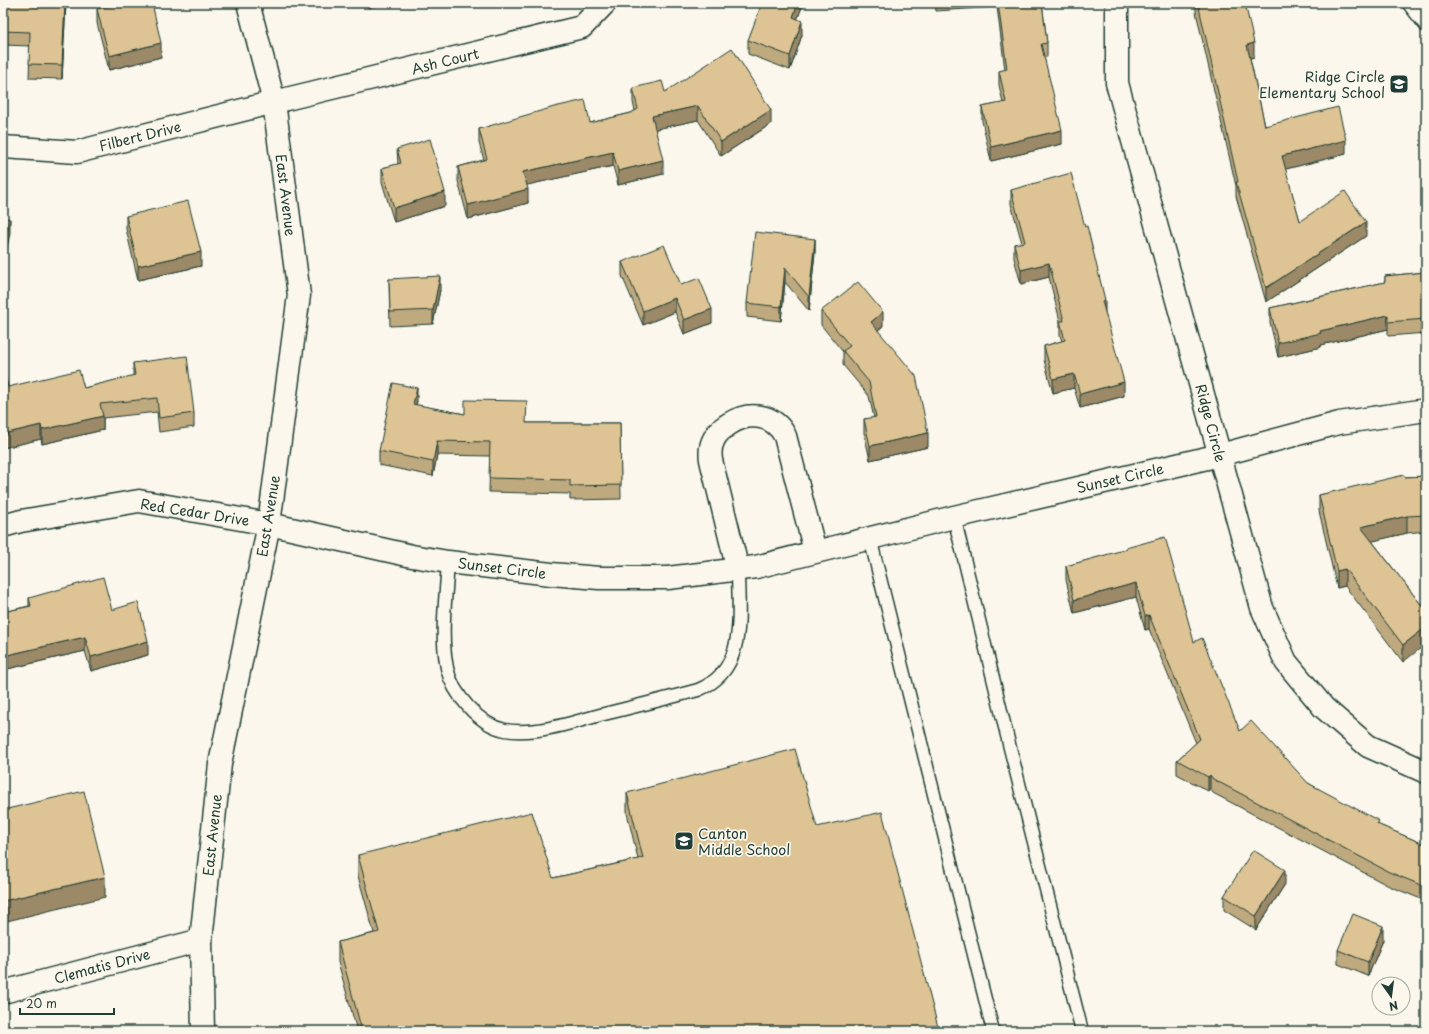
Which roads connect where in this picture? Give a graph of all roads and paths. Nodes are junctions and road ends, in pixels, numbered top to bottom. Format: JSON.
{"nodes":[{"id":1,"x":248,"y":3,"type":"edge"},
{"id":2,"x":605,"y":3,"type":"edge"},
{"id":3,"x":1117,"y":3,"type":"edge"},
{"id":4,"x":1408,"y":3,"type":"edge"},
{"id":5,"x":1426,"y":5,"type":"edge"},
{"id":6,"x":1416,"y":13,"type":"junction"},
{"id":7,"x":1426,"y":26,"type":"edge"},
{"id":8,"x":274,"y":102,"type":"junction"},
{"id":9,"x":3,"y":147,"type":"edge"},
{"id":10,"x":1426,"y":410,"type":"edge"},
{"id":11,"x":1220,"y":455,"type":"junction"},
{"id":12,"x":954,"y":517,"type":"junction"},
{"id":13,"x":269,"y":524,"type":"junction"},
{"id":14,"x":3,"y":526,"type":"edge"},
{"id":15,"x":870,"y":538,"type":"junction"},
{"id":16,"x":815,"y":551,"type":"junction"},
{"id":17,"x":448,"y":562,"type":"junction"},
{"id":18,"x":738,"y":570,"type":"junction"},
{"id":19,"x":1426,"y":772,"type":"edge"},
{"id":20,"x":201,"y":940,"type":"junction"},
{"id":21,"x":3,"y":992,"type":"edge"},
{"id":22,"x":203,"y":1031,"type":"edge"},
{"id":23,"x":993,"y":1031,"type":"edge"},
{"id":24,"x":1082,"y":1031,"type":"edge"}],
"edges":[{"from":1,"to":8,"type":"street","name":"East Avenue"},
{"from":2,"to":8,"type":"street","name":"Ash Court"},
{"from":3,"to":11,"type":"street","name":"Ridge Circle"},
{"from":4,"to":6,"type":"lane"},
{"from":5,"to":6,"type":"lane"},
{"from":6,"to":7,"type":"lane"},
{"from":8,"to":9,"type":"street","name":"Filbert Drive"},
{"from":8,"to":13,"type":"street","name":"East Avenue"},
{"from":10,"to":11,"type":"street","name":"Sunset Circle"},
{"from":11,"to":12,"type":"street","name":"Sunset Circle"},
{"from":11,"to":19,"type":"street","name":"Ridge Circle"},
{"from":12,"to":15,"type":"street","name":"Sunset Circle"},
{"from":12,"to":24,"type":"lane"},
{"from":13,"to":14,"type":"street","name":"Red Cedar Drive"},
{"from":13,"to":17,"type":"street","name":"Sunset Circle"},
{"from":13,"to":20,"type":"street","name":"East Avenue"},
{"from":15,"to":16,"type":"street","name":"Sunset Circle"},
{"from":15,"to":23,"type":"lane"},
{"from":16,"to":18,"type":"street","name":"Sunset Circle"},
{"from":16,"to":18,"type":"street"},
{"from":17,"to":18,"type":"street","name":"Sunset Circle"},
{"from":17,"to":18,"type":"lane"},
{"from":20,"to":21,"type":"street","name":"Clematis Drive"},
{"from":20,"to":22,"type":"street","name":"East Avenue"}]}
